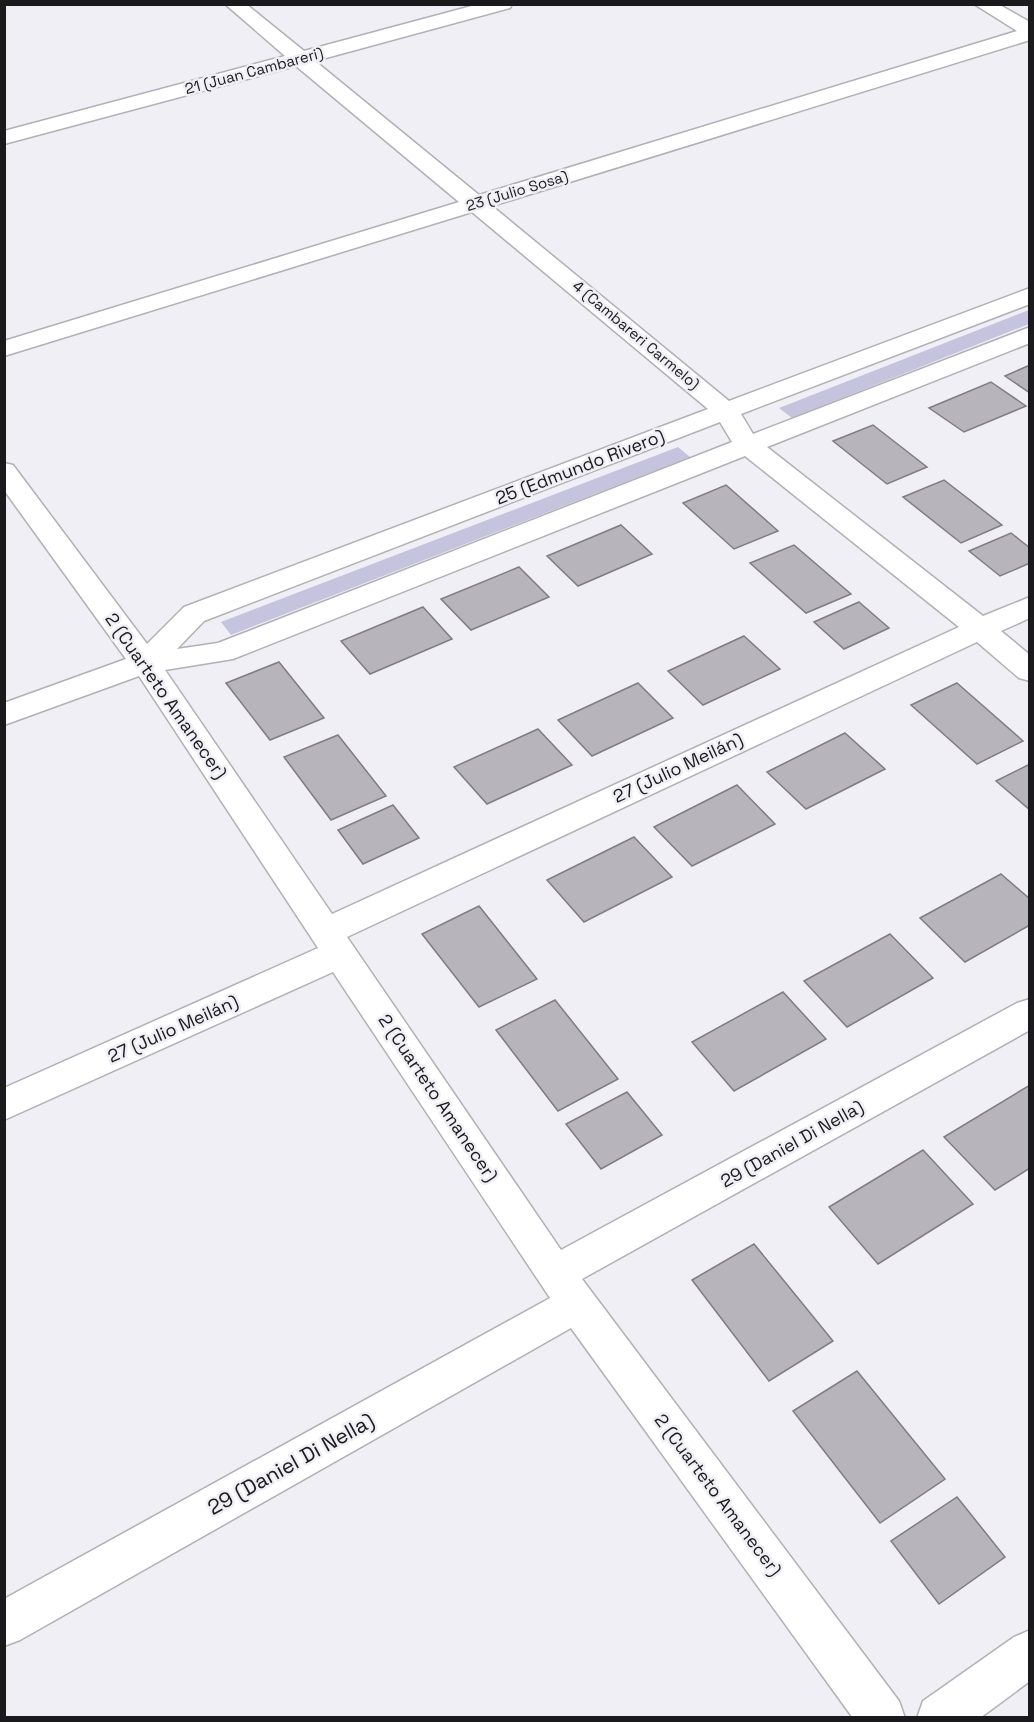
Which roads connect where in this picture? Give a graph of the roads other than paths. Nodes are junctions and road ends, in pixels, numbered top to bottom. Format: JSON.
{"nodes":[{"id":1,"x":234,"y":4,"type":"edge"},
{"id":2,"x":502,"y":4,"type":"edge"},
{"id":3,"x":983,"y":4,"type":"edge"},
{"id":4,"x":1029,"y":32,"type":"edge"},
{"id":5,"x":300,"y":59,"type":"junction"},
{"id":6,"x":4,"y":138,"type":"edge"},
{"id":7,"x":477,"y":204,"type":"junction"},
{"id":8,"x":1029,"y":295,"type":"edge"},
{"id":9,"x":1029,"y":334,"type":"edge"},
{"id":10,"x":4,"y":349,"type":"edge"},
{"id":11,"x":726,"y":411,"type":"junction"},
{"id":12,"x":746,"y":444,"type":"junction"},
{"id":13,"x":4,"y":471,"type":"edge"},
{"id":14,"x":1029,"y":606,"type":"edge"},
{"id":15,"x":979,"y":628,"type":"junction"},
{"id":16,"x":145,"y":663,"type":"junction"},
{"id":17,"x":1029,"y":671,"type":"edge"},
{"id":18,"x":4,"y":715,"type":"edge"},
{"id":19,"x":334,"y":942,"type":"junction"},
{"id":20,"x":1029,"y":1013,"type":"edge"},
{"id":21,"x":4,"y":1106,"type":"edge"},
{"id":22,"x":566,"y":1289,"type":"junction"},
{"id":23,"x":4,"y":1624,"type":"edge"},
{"id":24,"x":1029,"y":1653,"type":"edge"},
{"id":25,"x":882,"y":1718,"type":"edge"},
{"id":26,"x":940,"y":1718,"type":"edge"}],
"edges":[{"from":1,"to":5,"type":"street","name":"4 (Cambareri Carmelo)"},
{"from":2,"to":5,"type":"street","name":"21 (Juan Cambareri)"},
{"from":3,"to":4,"type":"street"},
{"from":4,"to":7,"type":"street","name":"23 (Julio Sosa)"},
{"from":5,"to":6,"type":"street","name":"21 (Juan Cambareri)"},
{"from":5,"to":7,"type":"street","name":"4 (Cambareri Carmelo)"},
{"from":7,"to":10,"type":"street","name":"23 (Julio Sosa)"},
{"from":7,"to":11,"type":"street","name":"4 (Cambareri Carmelo)"},
{"from":8,"to":11,"type":"street","name":"25 (Edmundo Rivero)"},
{"from":9,"to":12,"type":"street","name":"25 (Edmundo Rivero)"},
{"from":11,"to":12,"type":"street","name":"4 (Cambareri Carmelo)"},
{"from":11,"to":16,"type":"street","name":"25 (Edmundo Rivero)"},
{"from":12,"to":15,"type":"street","name":"4 (Cambareri Carmelo)"},
{"from":12,"to":16,"type":"street","name":"25 (Edmundo Rivero)"},
{"from":13,"to":16,"type":"street","name":"2 (Cuarteto Amanecer)"},
{"from":14,"to":15,"type":"street","name":"27 (Julio Meilán)"},
{"from":15,"to":17,"type":"street","name":"4 (Cambareri Carmelo)"},
{"from":15,"to":19,"type":"street","name":"27 (Julio Meilán)"},
{"from":16,"to":18,"type":"street","name":"25 (Edmundo Rivero)"},
{"from":16,"to":19,"type":"street","name":"2 (Cuarteto Amanecer)"},
{"from":19,"to":21,"type":"street","name":"27 (Julio Meilán)"},
{"from":19,"to":22,"type":"street","name":"2 (Cuarteto Amanecer)"},
{"from":20,"to":22,"type":"street","name":"29 (Daniel Di Nella)"},
{"from":22,"to":23,"type":"street","name":"29 (Daniel Di Nella)"},
{"from":22,"to":25,"type":"street","name":"2 (Cuarteto Amanecer)"},
{"from":24,"to":26,"type":"street"}]}
